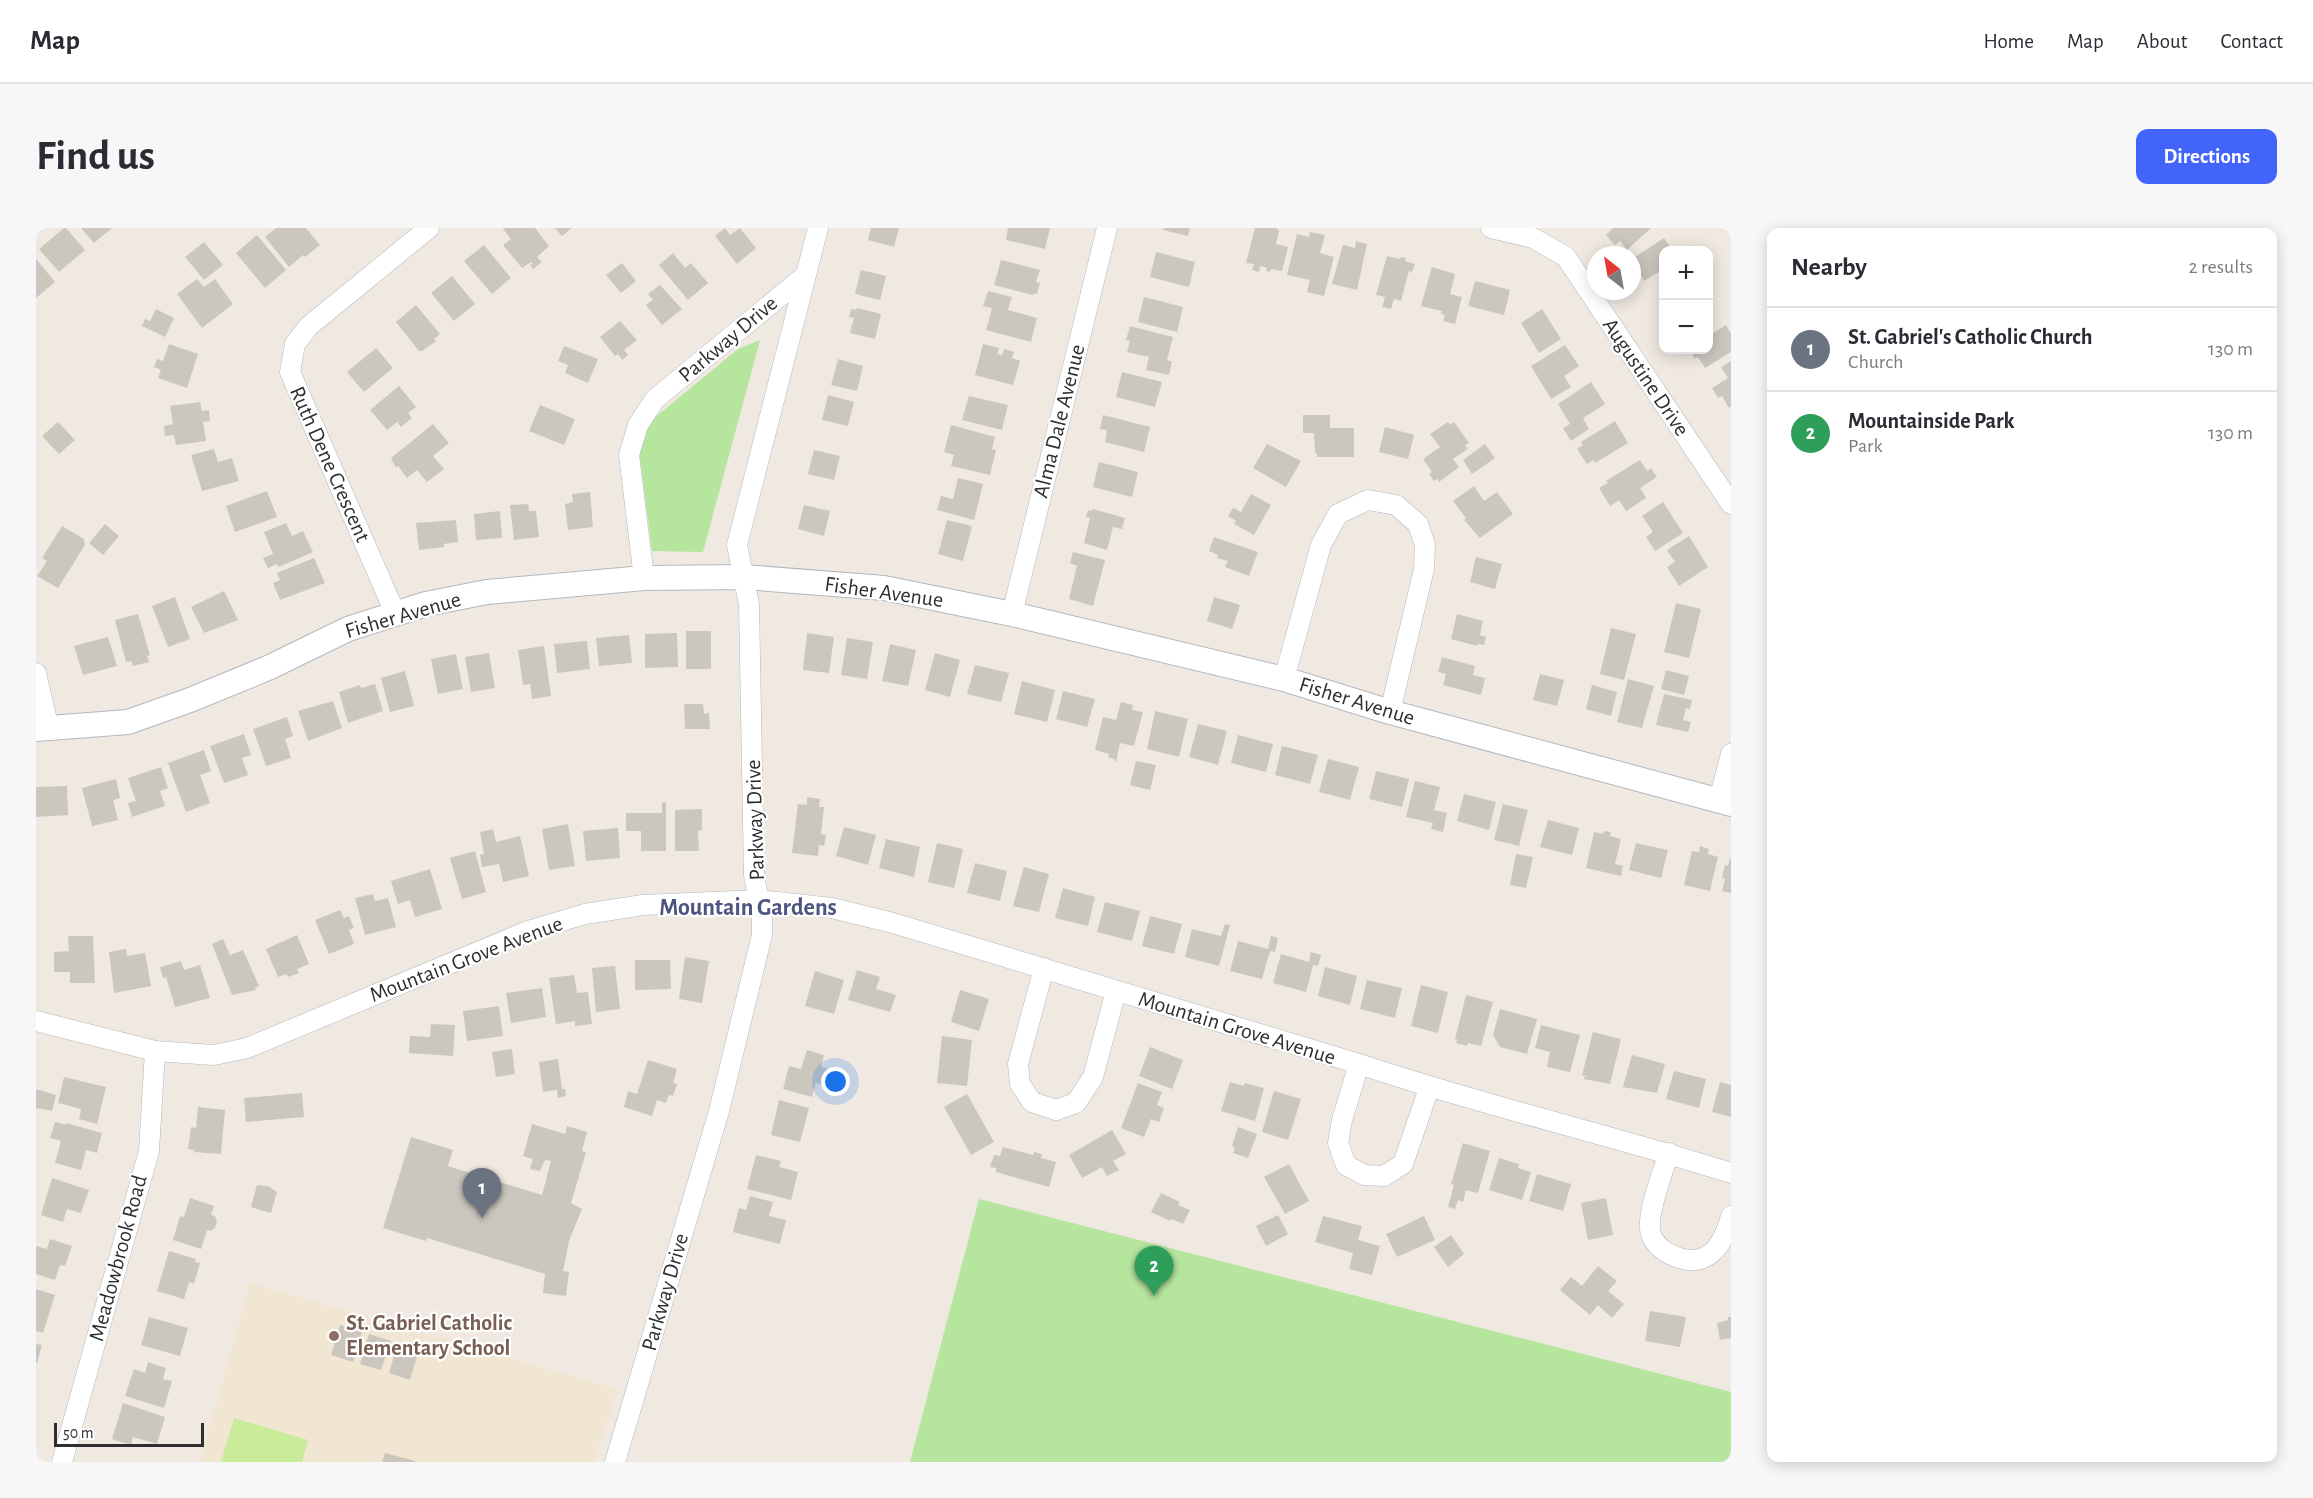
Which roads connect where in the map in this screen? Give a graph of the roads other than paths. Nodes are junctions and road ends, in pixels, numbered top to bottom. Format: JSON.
{"nodes":[{"id":1,"x":429,"y":228,"type":"edge"},
{"id":2,"x":818,"y":228,"type":"edge"},
{"id":3,"x":1107,"y":228,"type":"edge"},
{"id":4,"x":1491,"y":228,"type":"edge"},
{"id":5,"x":806,"y":275,"type":"junction"},
{"id":6,"x":1731,"y":504,"type":"edge"},
{"id":7,"x":744,"y":577,"type":"junction"},
{"id":8,"x":644,"y":578,"type":"junction"},
{"id":9,"x":396,"y":613,"type":"junction"},
{"id":10,"x":1012,"y":614,"type":"junction"},
{"id":11,"x":36,"y":673,"type":"edge"},
{"id":12,"x":1284,"y":679,"type":"junction"},
{"id":13,"x":1390,"y":712,"type":"junction"},
{"id":14,"x":43,"y":729,"type":"edge"},
{"id":15,"x":1731,"y":754,"type":"edge"},
{"id":16,"x":1725,"y":802,"type":"edge"},
{"id":17,"x":759,"y":900,"type":"junction"},
{"id":18,"x":1044,"y":968,"type":"junction"},
{"id":19,"x":1116,"y":991,"type":"junction"},
{"id":20,"x":36,"y":1021,"type":"edge"},
{"id":21,"x":155,"y":1051,"type":"junction"},
{"id":22,"x":1359,"y":1064,"type":"junction"},
{"id":23,"x":1429,"y":1088,"type":"junction"},
{"id":24,"x":1669,"y":1154,"type":"junction"},
{"id":25,"x":1731,"y":1173,"type":"edge"},
{"id":26,"x":1731,"y":1216,"type":"edge"},
{"id":27,"x":62,"y":1462,"type":"edge"},
{"id":28,"x":615,"y":1462,"type":"edge"}],
"edges":[{"from":1,"to":9,"type":"street","name":"Ruth Dene Crescent"},
{"from":2,"to":5,"type":"street","name":"Parkway Drive"},
{"from":3,"to":10,"type":"street","name":"Alma Dale Avenue"},
{"from":4,"to":6,"type":"street","name":"Augustine Drive"},
{"from":5,"to":7,"type":"street","name":"Parkway Drive"},
{"from":5,"to":8,"type":"street","name":"Parkway Drive"},
{"from":7,"to":8,"type":"street","name":"Fisher Avenue"},
{"from":7,"to":10,"type":"street","name":"Fisher Avenue"},
{"from":7,"to":17,"type":"street","name":"Parkway Drive"},
{"from":8,"to":9,"type":"street","name":"Fisher Avenue"},
{"from":9,"to":14,"type":"street","name":"Fisher Avenue"},
{"from":10,"to":12,"type":"street","name":"Fisher Avenue"},
{"from":11,"to":14,"type":"street"},
{"from":12,"to":13,"type":"street","name":"Fisher Avenue"},
{"from":12,"to":13,"type":"street"},
{"from":13,"to":16,"type":"street","name":"Fisher Avenue"},
{"from":15,"to":16,"type":"street"},
{"from":17,"to":18,"type":"street","name":"Mountain Grove Avenue"},
{"from":17,"to":21,"type":"street","name":"Mountain Grove Avenue"},
{"from":17,"to":28,"type":"street","name":"Parkway Drive"},
{"from":18,"to":19,"type":"street","name":"Mountain Grove Avenue"},
{"from":18,"to":19,"type":"street","name":"Mountain Grove Avenue"},
{"from":19,"to":22,"type":"street","name":"Mountain Grove Avenue"},
{"from":20,"to":21,"type":"street","name":"Mountain Grove Avenue"},
{"from":21,"to":27,"type":"street","name":"Meadowbrook Road"},
{"from":22,"to":23,"type":"street","name":"Mountain Grove Avenue"},
{"from":22,"to":23,"type":"street","name":"Mountain Grove Avenue"},
{"from":23,"to":24,"type":"street","name":"Mountain Grove Avenue"},
{"from":24,"to":25,"type":"street","name":"Mountain Grove Avenue"},
{"from":24,"to":26,"type":"street"}]}
